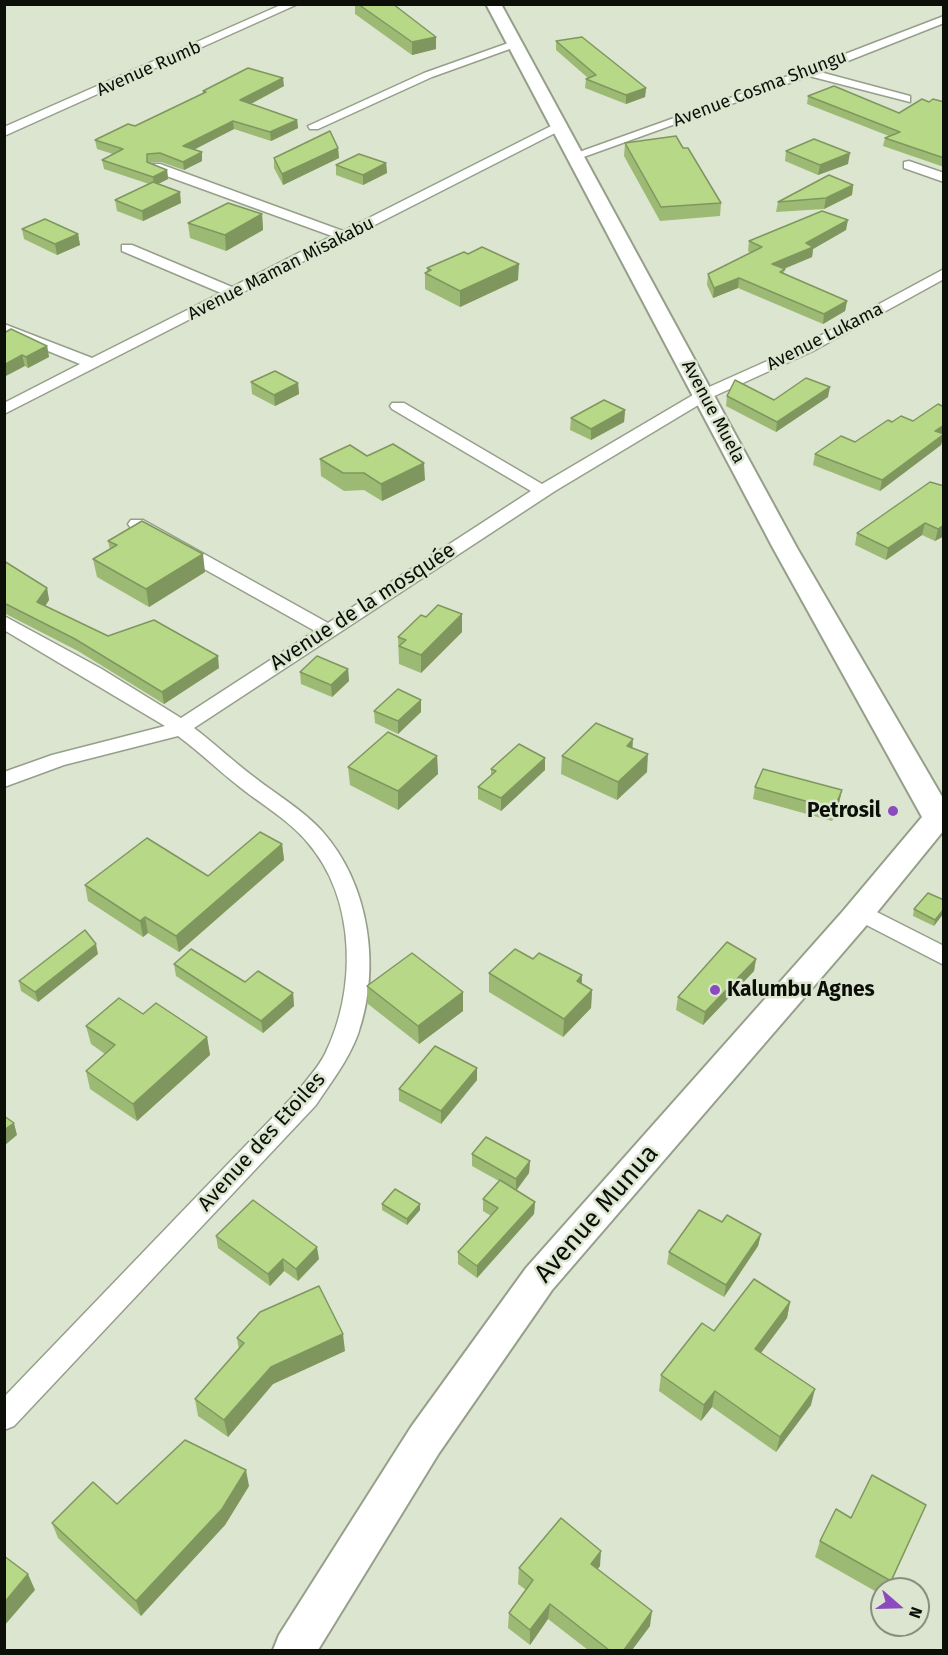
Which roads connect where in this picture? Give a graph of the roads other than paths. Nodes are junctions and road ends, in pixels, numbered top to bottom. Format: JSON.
{"nodes":[{"id":1,"x":293,"y":4,"type":"edge"},
{"id":2,"x":493,"y":4,"type":"edge"},
{"id":3,"x":944,"y":20,"type":"edge"},
{"id":4,"x":514,"y":44,"type":"junction"},
{"id":5,"x":807,"y":72,"type":"junction"},
{"id":6,"x":906,"y":99,"type":"dead end"},
{"id":7,"x":314,"y":126,"type":"dead end"},
{"id":8,"x":556,"y":127,"type":"junction"},
{"id":9,"x":4,"y":132,"type":"edge"},
{"id":10,"x":574,"y":156,"type":"junction"},
{"id":11,"x":909,"y":165,"type":"dead end"},
{"id":12,"x":155,"y":166,"type":"edge"},
{"id":13,"x":944,"y":178,"type":"edge"},
{"id":14,"x":344,"y":236,"type":"junction"},
{"id":15,"x":128,"y":248,"type":"dead end"},
{"id":16,"x":944,"y":273,"type":"edge"},
{"id":17,"x":234,"y":293,"type":"junction"},
{"id":18,"x":4,"y":328,"type":"edge"},
{"id":19,"x":94,"y":364,"type":"junction"},
{"id":20,"x":704,"y":395,"type":"junction"},
{"id":21,"x":398,"y":406,"type":"dead end"},
{"id":22,"x":4,"y":409,"type":"edge"},
{"id":23,"x":542,"y":491,"type":"junction"},
{"id":24,"x":137,"y":524,"type":"edge"},
{"id":25,"x":4,"y":622,"type":"edge"},
{"id":26,"x":327,"y":630,"type":"junction"},
{"id":27,"x":180,"y":728,"type":"junction"},
{"id":28,"x":4,"y":780,"type":"edge"},
{"id":29,"x":940,"y":814,"type":"edge"},
{"id":30,"x":859,"y":911,"type":"junction"},
{"id":31,"x":944,"y":957,"type":"edge"},
{"id":32,"x":4,"y":1417,"type":"edge"},
{"id":33,"x":294,"y":1650,"type":"edge"}],
"edges":[{"from":1,"to":9,"type":"street","name":"Avenue Rumb"},
{"from":2,"to":4,"type":"street","name":"Avenue Muela"},
{"from":3,"to":5,"type":"street","name":"Avenue Cosma Shungu"},
{"from":4,"to":7,"type":"street"},
{"from":4,"to":8,"type":"street","name":"Avenue Muela"},
{"from":5,"to":6,"type":"street"},
{"from":5,"to":10,"type":"street","name":"Avenue Cosma Shungu"},
{"from":8,"to":10,"type":"street","name":"Avenue Muela"},
{"from":8,"to":14,"type":"street","name":"Avenue Maman Misakabu"},
{"from":10,"to":20,"type":"street","name":"Avenue Muela"},
{"from":11,"to":13,"type":"street"},
{"from":12,"to":14,"type":"street"},
{"from":14,"to":17,"type":"street","name":"Avenue Maman Misakabu"},
{"from":15,"to":17,"type":"street"},
{"from":16,"to":20,"type":"street","name":"Avenue Lukama"},
{"from":17,"to":19,"type":"street","name":"Avenue Maman Misakabu"},
{"from":18,"to":19,"type":"street"},
{"from":19,"to":22,"type":"street","name":"Avenue Maman Misakabu"},
{"from":20,"to":23,"type":"street","name":"Avenue de la mosquée"},
{"from":20,"to":29,"type":"street","name":"Avenue Muela"},
{"from":21,"to":23,"type":"street"},
{"from":23,"to":26,"type":"street","name":"Avenue de la mosquée"},
{"from":24,"to":26,"type":"street"},
{"from":25,"to":27,"type":"street","name":"Avenue des Etoiles"},
{"from":26,"to":27,"type":"street","name":"Avenue de la mosquée"},
{"from":27,"to":28,"type":"street","name":"Avenue de la mosquée"},
{"from":27,"to":32,"type":"street","name":"Avenue des Etoiles"},
{"from":29,"to":30,"type":"street","name":"Avenue Munua"},
{"from":30,"to":31,"type":"street"},
{"from":30,"to":33,"type":"street","name":"Avenue Munua"}]}
